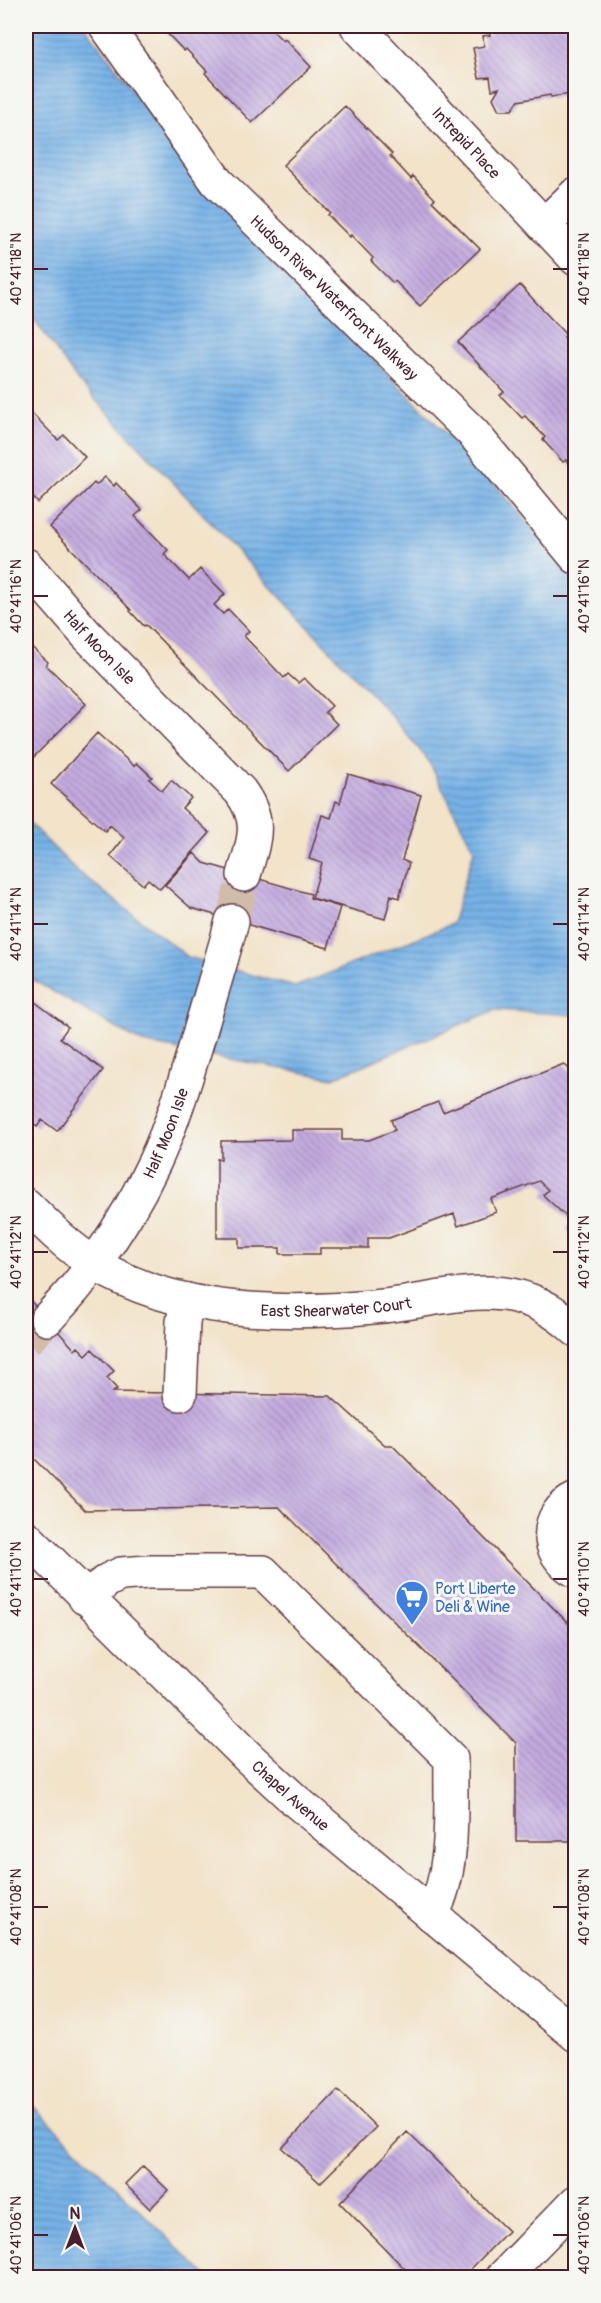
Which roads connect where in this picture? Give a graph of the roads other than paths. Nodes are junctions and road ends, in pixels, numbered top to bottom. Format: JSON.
{"nodes":[{"id":1,"x":106,"y":26,"type":"edge"},
{"id":2,"x":357,"y":26,"type":"edge"},
{"id":3,"x":576,"y":194,"type":"edge"},
{"id":4,"x":543,"y":225,"type":"junction"},
{"id":5,"x":576,"y":259,"type":"edge"},
{"id":6,"x":576,"y":557,"type":"edge"},
{"id":7,"x":26,"y":565,"type":"edge"},
{"id":8,"x":244,"y":874,"type":"tunnel mouth"},
{"id":9,"x":228,"y":935,"type":"tunnel mouth"},
{"id":10,"x":26,"y":1205,"type":"edge"},
{"id":11,"x":93,"y":1263,"type":"junction"},
{"id":12,"x":187,"y":1300,"type":"junction"},
{"id":13,"x":47,"y":1319,"type":"tunnel mouth"},
{"id":14,"x":576,"y":1330,"type":"edge"},
{"id":15,"x":180,"y":1394,"type":"dead end"},
{"id":16,"x":576,"y":1499,"type":"edge"},
{"id":17,"x":26,"y":1537,"type":"edge"},
{"id":18,"x":576,"y":1571,"type":"edge"},
{"id":19,"x":85,"y":1598,"type":"junction"},
{"id":20,"x":432,"y":1916,"type":"junction"},
{"id":21,"x":576,"y":2035,"type":"edge"},
{"id":22,"x":576,"y":2202,"type":"edge"},
{"id":23,"x":502,"y":2277,"type":"edge"}],
"edges":[{"from":1,"to":6,"type":"street","name":"Hudson River Waterfront Walkway"},
{"from":2,"to":4,"type":"street","name":"Intrepid Place"},
{"from":3,"to":4,"type":"street"},
{"from":4,"to":5,"type":"street","name":"Intrepid Place"},
{"from":7,"to":8,"type":"street","name":"Half Moon Isle"},
{"from":9,"to":11,"type":"street","name":"Half Moon Isle"},
{"from":10,"to":11,"type":"street","name":"East Shearwater Court"},
{"from":11,"to":12,"type":"street","name":"East Shearwater Court"},
{"from":11,"to":13,"type":"street","name":"Half Moon Isle"},
{"from":12,"to":14,"type":"street","name":"East Shearwater Court"},
{"from":12,"to":15,"type":"street"},
{"from":16,"to":18,"type":"street"},
{"from":17,"to":19,"type":"street","name":"Chapel Avenue"},
{"from":19,"to":20,"type":"street","name":"Chapel Avenue"},
{"from":19,"to":20,"type":"street"},
{"from":20,"to":21,"type":"street","name":"Chapel Avenue"},
{"from":22,"to":23,"type":"street"}]}
